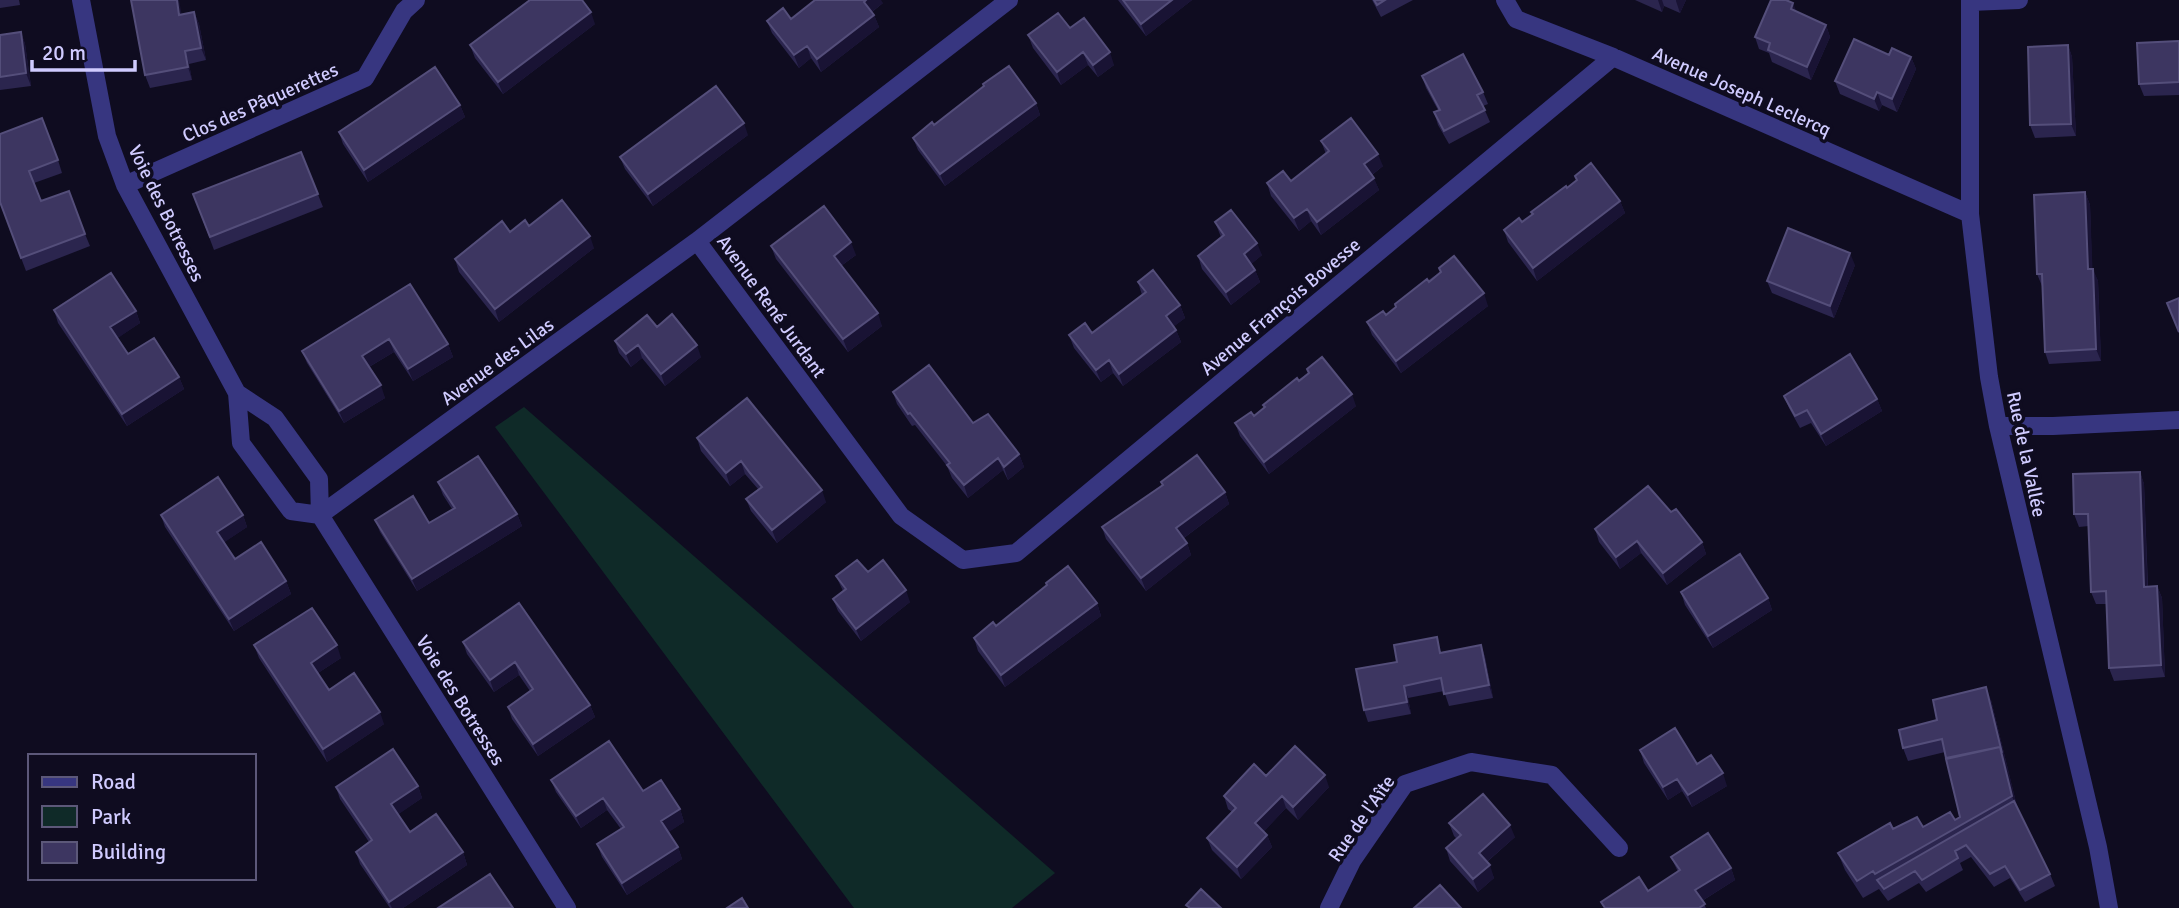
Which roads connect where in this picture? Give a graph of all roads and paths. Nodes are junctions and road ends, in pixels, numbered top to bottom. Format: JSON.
{"nodes":[{"id":1,"x":81,"y":0,"type":"edge"},
{"id":2,"x":416,"y":0,"type":"edge"},
{"id":3,"x":1009,"y":0,"type":"edge"},
{"id":4,"x":1505,"y":0,"type":"edge"},
{"id":5,"x":2019,"y":0,"type":"edge"},
{"id":6,"x":1970,"y":1,"type":"edge"},
{"id":7,"x":1613,"y":57,"type":"junction"},
{"id":8,"x":125,"y":184,"type":"junction"},
{"id":9,"x":1970,"y":214,"type":"junction"},
{"id":10,"x":697,"y":241,"type":"junction"},
{"id":11,"x":237,"y":393,"type":"junction"},
{"id":12,"x":2179,"y":420,"type":"edge"},
{"id":13,"x":1998,"y":426,"type":"junction"},
{"id":14,"x":320,"y":515,"type":"junction"},
{"id":15,"x":963,"y":560,"type":"joint"},
{"id":16,"x":1619,"y":848,"type":"dead end"},
{"id":17,"x":567,"y":908,"type":"edge"},
{"id":18,"x":1329,"y":908,"type":"edge"},
{"id":19,"x":2109,"y":908,"type":"edge"}],
"edges":[{"from":1,"to":8,"type":"street","name":"Voie des Botresses"},
{"from":2,"to":8,"type":"street","name":"Clos des Pâquerettes"},
{"from":3,"to":10,"type":"street","name":"Avenue René Jurdant"},
{"from":4,"to":7,"type":"street","name":"Avenue Joseph Leclercq"},
{"from":5,"to":6,"type":"street"},
{"from":6,"to":9,"type":"street","name":"Rue de la Vallée"},
{"from":7,"to":9,"type":"street","name":"Avenue Joseph Leclercq"},
{"from":7,"to":15,"type":"street","name":"Avenue François Bovesse"},
{"from":8,"to":11,"type":"street","name":"Voie des Botresses"},
{"from":9,"to":13,"type":"street","name":"Rue de la Vallée"},
{"from":10,"to":14,"type":"street","name":"Avenue des Lilas"},
{"from":10,"to":15,"type":"street","name":"Avenue René Jurdant"},
{"from":11,"to":14,"type":"street","name":"Voie des Botresses"},
{"from":11,"to":14,"type":"street","name":"Voie des Botresses"},
{"from":12,"to":13,"type":"street"},
{"from":13,"to":19,"type":"street","name":"Rue de la Vallée"},
{"from":14,"to":17,"type":"street","name":"Voie des Botresses"},
{"from":16,"to":18,"type":"street","name":"Rue de l'Aîte"}]}
